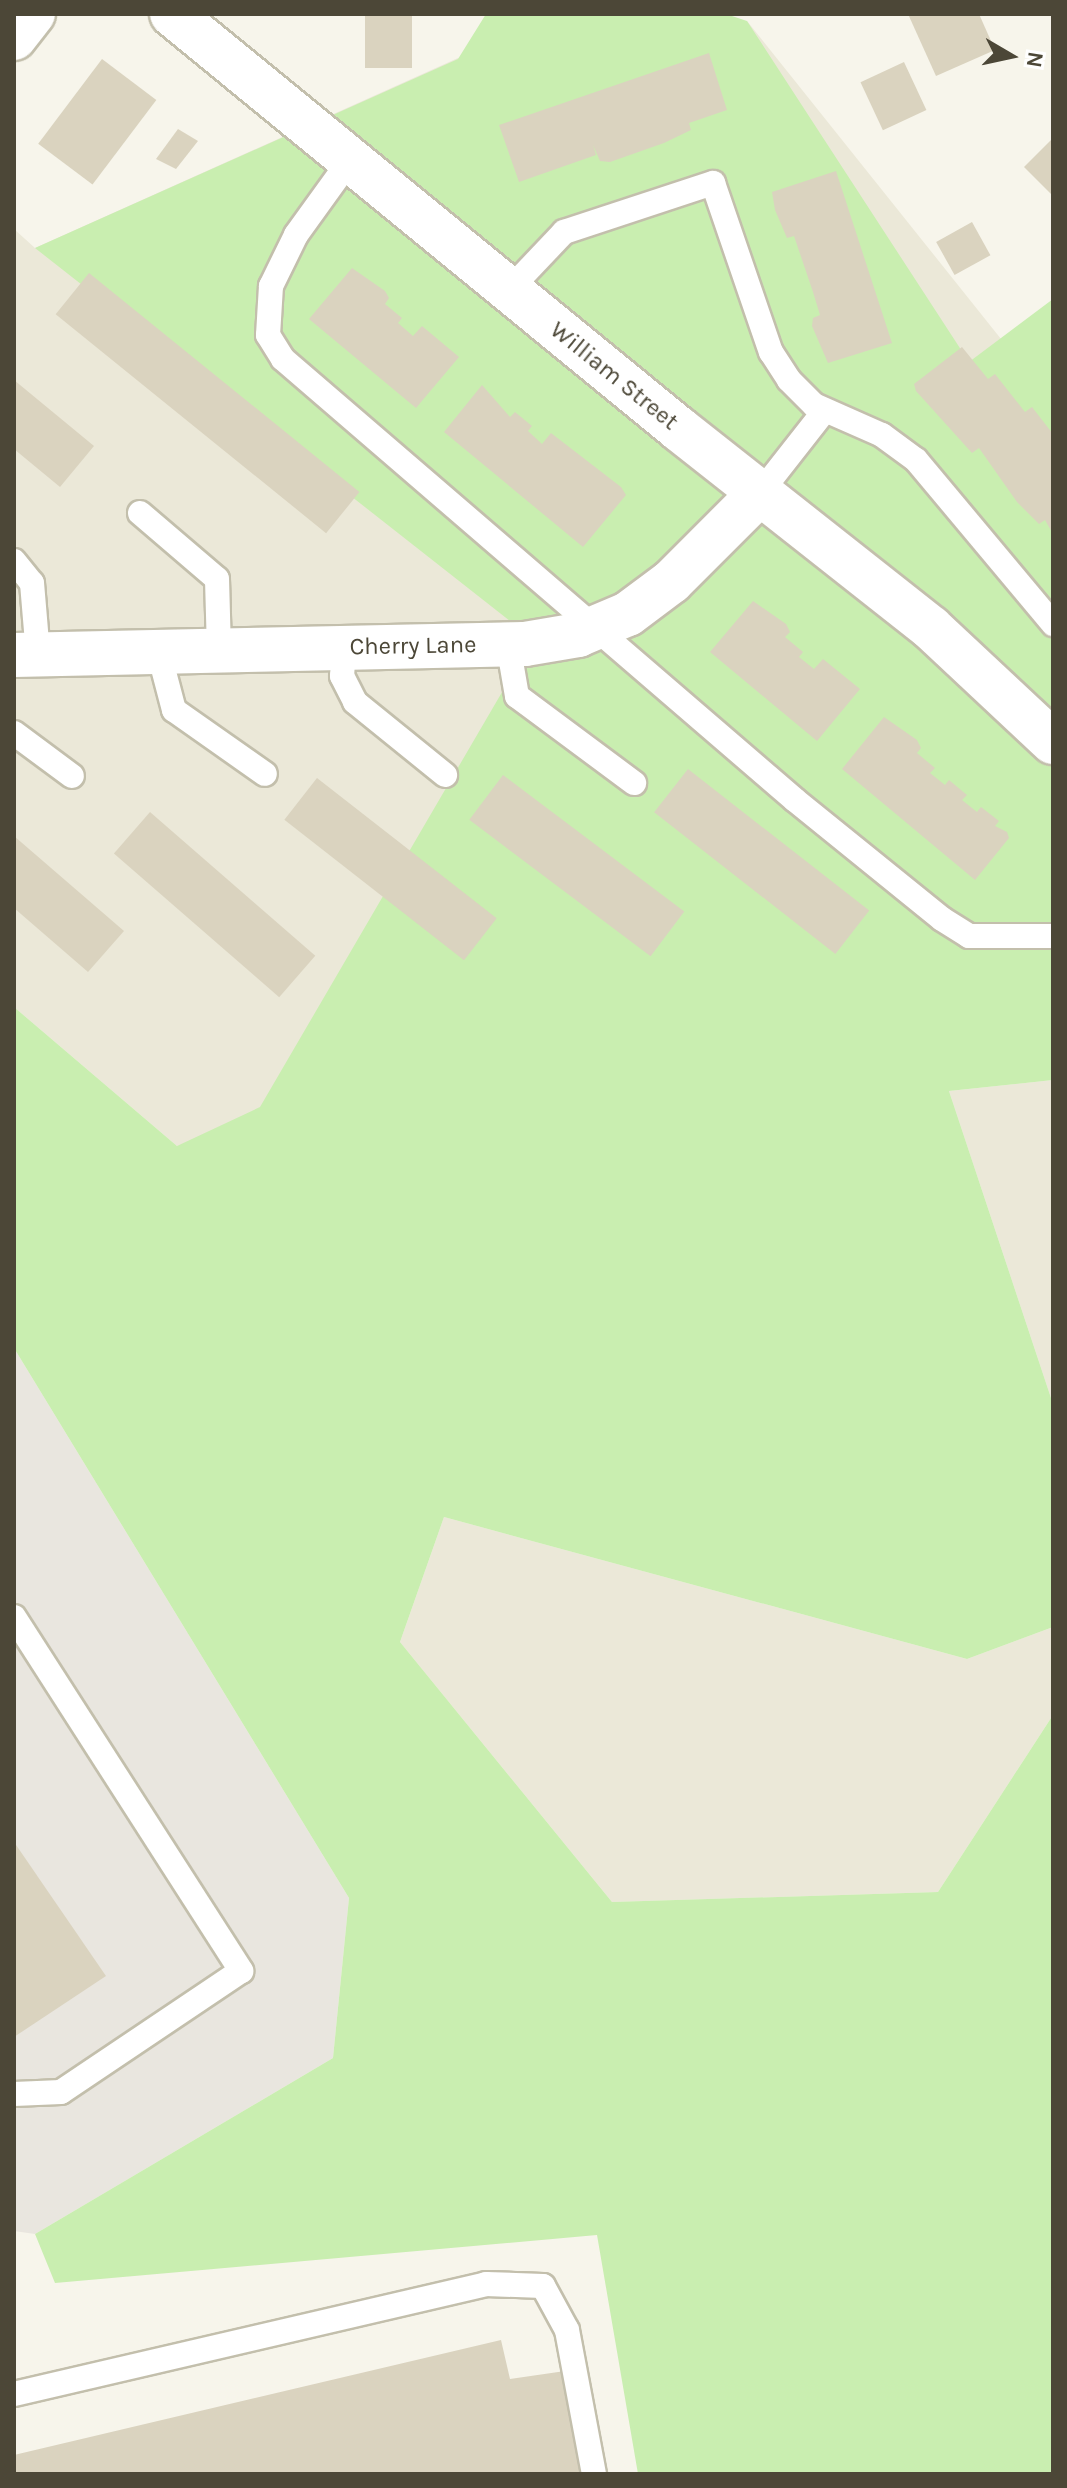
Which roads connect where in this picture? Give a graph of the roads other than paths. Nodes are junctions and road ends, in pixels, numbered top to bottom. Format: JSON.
{"nodes":[{"id":1,"x":33,"y":14,"type":"edge"},
{"id":2,"x":172,"y":14,"type":"edge"},
{"id":3,"x":14,"y":38,"type":"edge"},
{"id":4,"x":350,"y":160,"type":"junction"},
{"id":5,"x":509,"y":290,"type":"junction"},
{"id":6,"x":825,"y":410,"type":"junction"},
{"id":7,"x":760,"y":493,"type":"junction"},
{"id":8,"x":140,"y":513,"type":"dead end"},
{"id":9,"x":14,"y":561,"type":"edge"},
{"id":10,"x":1053,"y":624,"type":"edge"},
{"id":11,"x":594,"y":628,"type":"junction"},
{"id":12,"x":508,"y":644,"type":"junction"},
{"id":13,"x":344,"y":648,"type":"junction"},
{"id":14,"x":219,"y":650,"type":"junction"},
{"id":15,"x":159,"y":653,"type":"junction"},
{"id":16,"x":26,"y":655,"type":"edge"},
{"id":17,"x":14,"y":733,"type":"edge"},
{"id":18,"x":1053,"y":742,"type":"edge"},
{"id":19,"x":265,"y":774,"type":"dead end"},
{"id":20,"x":445,"y":775,"type":"dead end"},
{"id":21,"x":72,"y":776,"type":"dead end"},
{"id":22,"x":634,"y":783,"type":"dead end"},
{"id":23,"x":1053,"y":936,"type":"edge"},
{"id":24,"x":14,"y":1617,"type":"edge"},
{"id":25,"x":14,"y":2094,"type":"edge"},
{"id":26,"x":14,"y":2394,"type":"edge"},
{"id":27,"x":594,"y":2474,"type":"edge"}],
"edges":[{"from":1,"to":3,"type":"street"},
{"from":2,"to":4,"type":"street","name":"William Street"},
{"from":4,"to":5,"type":"street","name":"William Street"},
{"from":4,"to":11,"type":"lane"},
{"from":5,"to":6,"type":"lane"},
{"from":5,"to":7,"type":"street","name":"William Street"},
{"from":6,"to":7,"type":"lane"},
{"from":6,"to":10,"type":"lane"},
{"from":7,"to":11,"type":"street","name":"Cherry Lane"},
{"from":7,"to":18,"type":"street","name":"William Street"},
{"from":8,"to":14,"type":"lane"},
{"from":9,"to":16,"type":"lane"},
{"from":11,"to":12,"type":"street","name":"Cherry Lane"},
{"from":11,"to":23,"type":"lane"},
{"from":12,"to":13,"type":"street","name":"Cherry Lane"},
{"from":12,"to":22,"type":"lane"},
{"from":13,"to":14,"type":"street","name":"Cherry Lane"},
{"from":13,"to":20,"type":"lane"},
{"from":14,"to":15,"type":"street","name":"Cherry Lane"},
{"from":15,"to":16,"type":"street","name":"Cherry Lane"},
{"from":15,"to":19,"type":"lane"},
{"from":17,"to":21,"type":"lane"},
{"from":24,"to":25,"type":"lane"},
{"from":26,"to":27,"type":"lane"}]}
